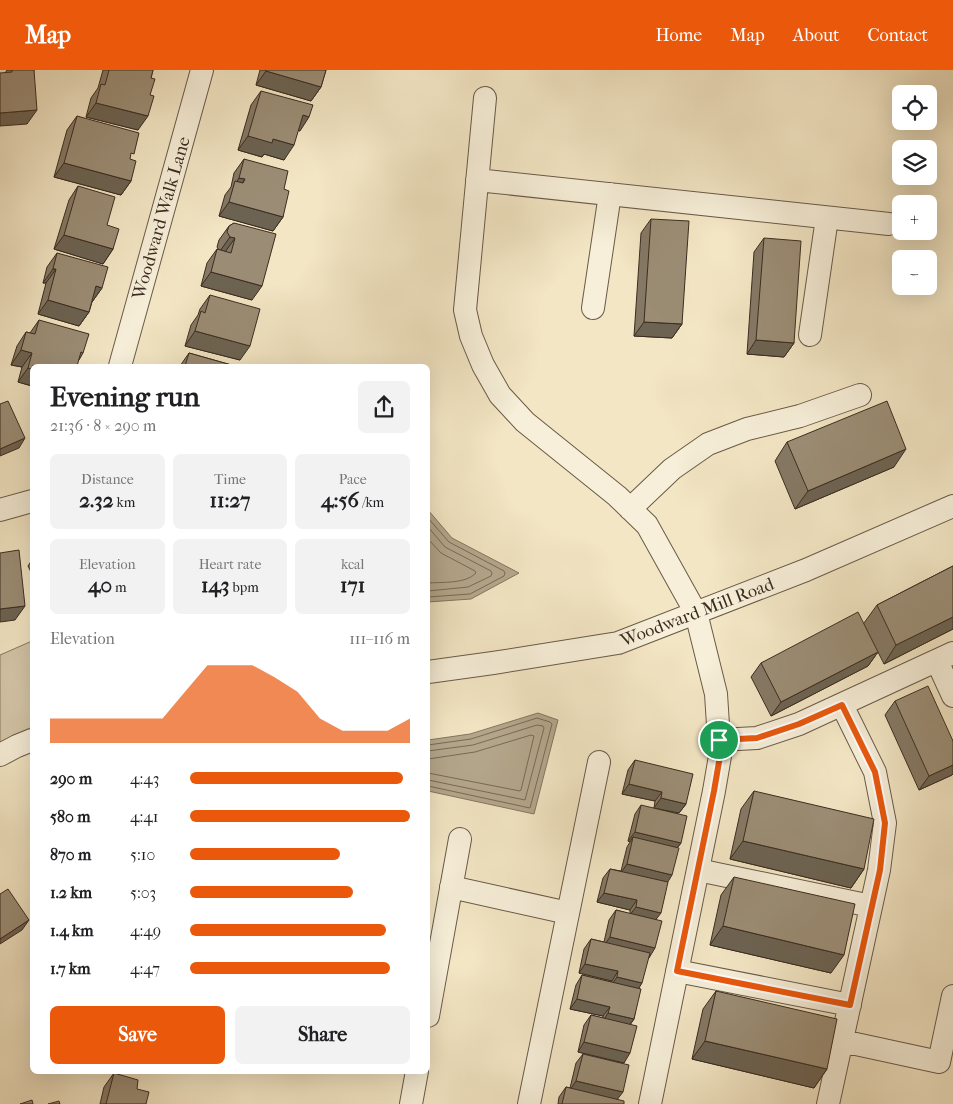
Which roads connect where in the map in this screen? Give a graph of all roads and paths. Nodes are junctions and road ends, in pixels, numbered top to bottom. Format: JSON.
{"nodes":[{"id":1,"x":202,"y":70,"type":"edge"},
{"id":2,"x":485,"y":98,"type":"dead end"},
{"id":3,"x":477,"y":180,"type":"junction"},
{"id":4,"x":610,"y":194,"type":"junction"},
{"id":5,"x":826,"y":218,"type":"junction"},
{"id":6,"x":889,"y":224,"type":"dead end"},
{"id":7,"x":593,"y":308,"type":"dead end"},
{"id":8,"x":810,"y":335,"type":"dead end"},
{"id":9,"x":121,"y":364,"type":"edge"},
{"id":10,"x":860,"y":395,"type":"dead end"},
{"id":11,"x":30,"y":502,"type":"edge"},
{"id":12,"x":953,"y":506,"type":"edge"},
{"id":13,"x":630,"y":508,"type":"junction"},
{"id":14,"x":0,"y":510,"type":"edge"},
{"id":15,"x":696,"y":613,"type":"junction"},
{"id":16,"x":945,"y":657,"type":"edge"},
{"id":17,"x":430,"y":672,"type":"edge"},
{"id":18,"x":953,"y":696,"type":"edge"},
{"id":19,"x":842,"y":705,"type":"junction"},
{"id":20,"x":719,"y":740,"type":"junction"},
{"id":21,"x":30,"y":741,"type":"edge"},
{"id":22,"x":0,"y":756,"type":"edge"},
{"id":23,"x":599,"y":762,"type":"dead end"},
{"id":24,"x":460,"y":839,"type":"dead end"},
{"id":25,"x":698,"y":870,"type":"junction"},
{"id":26,"x":451,"y":887,"type":"junction"},
{"id":27,"x":871,"y":906,"type":"junction"},
{"id":28,"x":568,"y":913,"type":"junction"},
{"id":29,"x":677,"y":971,"type":"junction"},
{"id":30,"x":953,"y":996,"type":"edge"},
{"id":31,"x":430,"y":1005,"type":"edge"},
{"id":32,"x":850,"y":1005,"type":"junction"},
{"id":33,"x":842,"y":1041,"type":"junction"},
{"id":34,"x":417,"y":1074,"type":"edge"},
{"id":35,"x":412,"y":1104,"type":"edge"},
{"id":36,"x":529,"y":1104,"type":"edge"},
{"id":37,"x":650,"y":1104,"type":"edge"},
{"id":38,"x":828,"y":1104,"type":"edge"}],
"edges":[{"from":1,"to":9,"type":"street","name":"Woodward Walk Lane"},
{"from":2,"to":3,"type":"street"},
{"from":3,"to":4,"type":"street"},
{"from":3,"to":13,"type":"street"},
{"from":4,"to":5,"type":"street"},
{"from":4,"to":7,"type":"street"},
{"from":5,"to":6,"type":"street"},
{"from":5,"to":8,"type":"street"},
{"from":10,"to":13,"type":"street"},
{"from":11,"to":14,"type":"street"},
{"from":12,"to":15,"type":"street","name":"Woodward Mill Road"},
{"from":13,"to":15,"type":"street"},
{"from":15,"to":17,"type":"street","name":"Woodward Mill Road"},
{"from":15,"to":20,"type":"street"},
{"from":16,"to":18,"type":"street"},
{"from":16,"to":19,"type":"street"},
{"from":19,"to":20,"type":"street"},
{"from":19,"to":27,"type":"street"},
{"from":20,"to":25,"type":"street"},
{"from":21,"to":22,"type":"street"},
{"from":23,"to":28,"type":"street"},
{"from":24,"to":26,"type":"street"},
{"from":25,"to":27,"type":"street"},
{"from":25,"to":29,"type":"street"},
{"from":26,"to":28,"type":"street"},
{"from":26,"to":31,"type":"street"},
{"from":27,"to":32,"type":"street"},
{"from":28,"to":36,"type":"street"},
{"from":29,"to":32,"type":"street"},
{"from":29,"to":37,"type":"street"},
{"from":30,"to":33,"type":"street"},
{"from":32,"to":33,"type":"street"},
{"from":33,"to":38,"type":"street"},
{"from":34,"to":35,"type":"street"}]}
